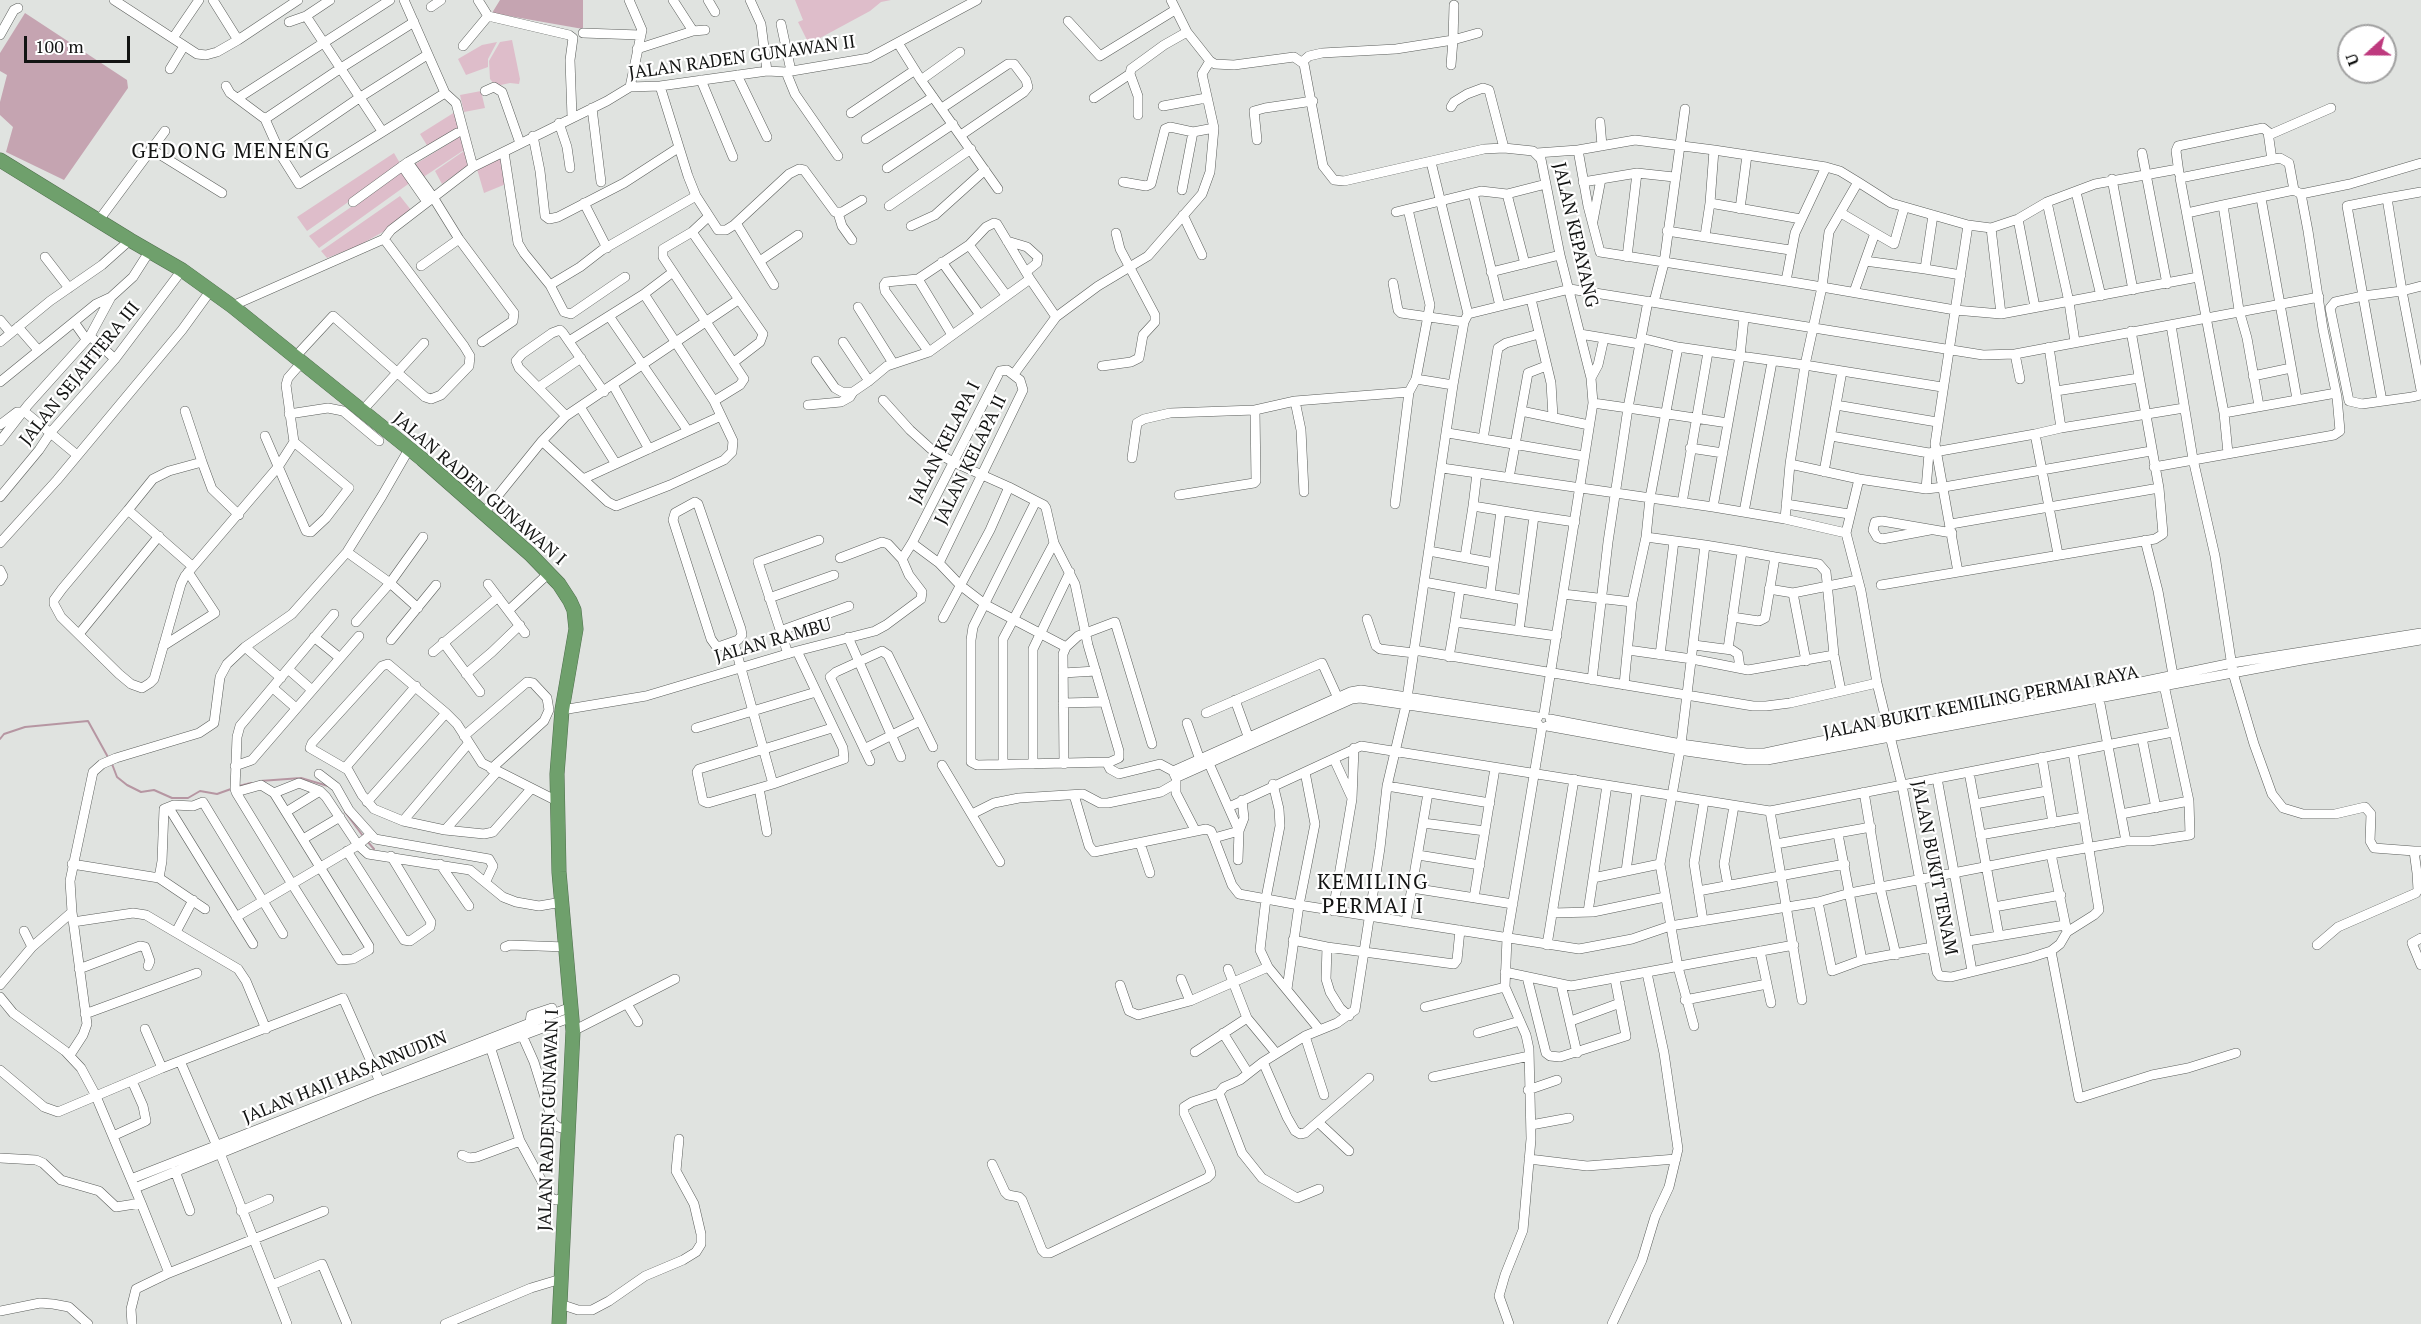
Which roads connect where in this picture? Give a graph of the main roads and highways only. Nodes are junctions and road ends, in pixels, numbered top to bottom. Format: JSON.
{"nodes":[{"id":1,"x":0,"y":160,"type":"edge"},
{"id":2,"x":559,"y":1324,"type":"edge"}],
"edges":[{"from":1,"to":2,"type":"highway","name":"JALAN RADEN GUNAWAN I"}]}
